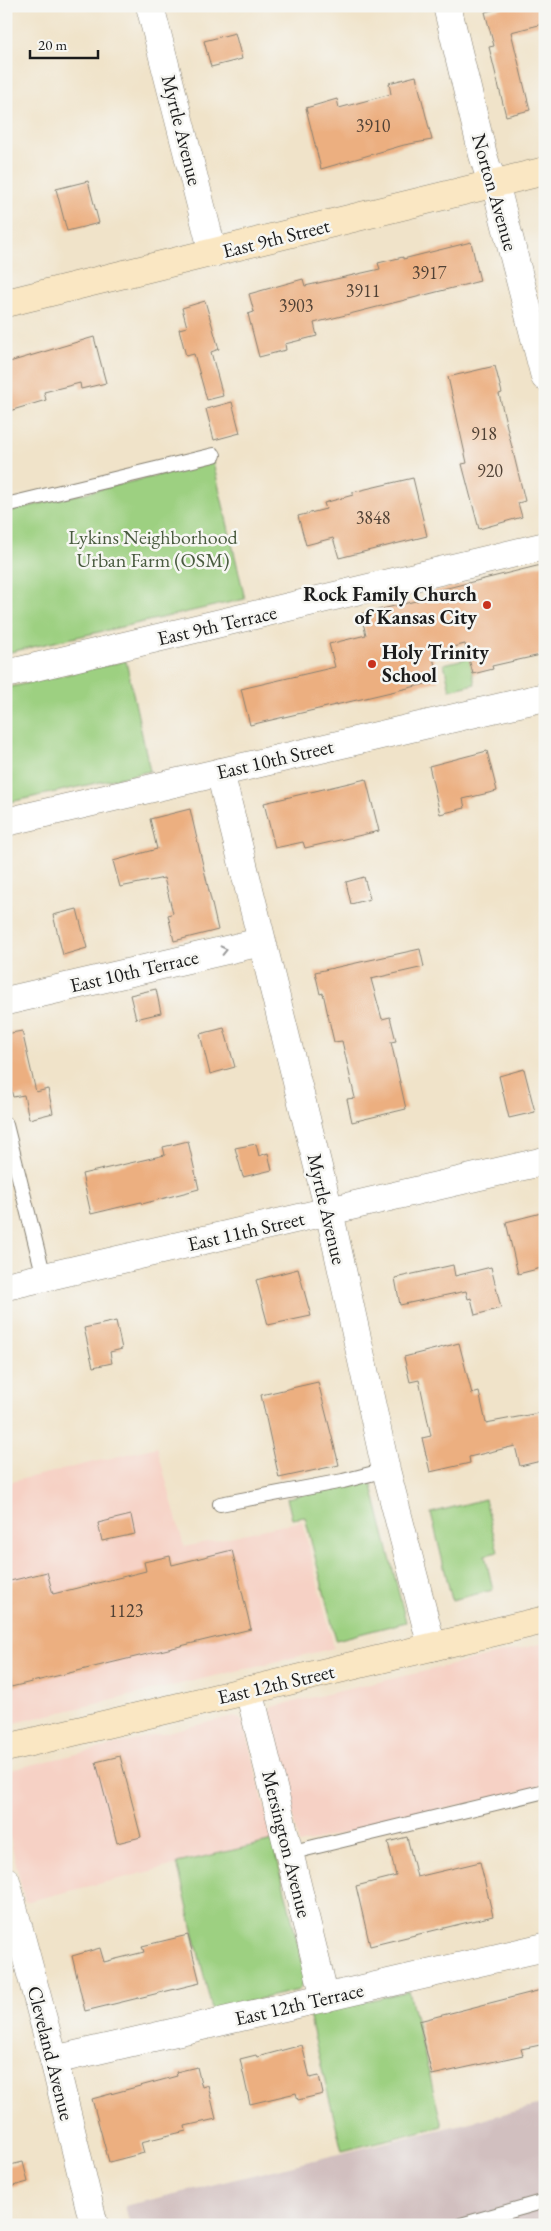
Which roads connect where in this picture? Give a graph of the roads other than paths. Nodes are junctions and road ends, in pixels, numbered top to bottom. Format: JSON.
{"nodes":[{"id":1,"x":150,"y":6,"type":"edge"},
{"id":2,"x":447,"y":6,"type":"edge"},
{"id":3,"x":545,"y":171,"type":"edge"},
{"id":4,"x":495,"y":183,"type":"junction"},
{"id":5,"x":213,"y":253,"type":"junction"},
{"id":6,"x":6,"y":304,"type":"edge"},
{"id":7,"x":545,"y":378,"type":"edge"},
{"id":8,"x":214,"y":455,"type":"dead end"},
{"id":9,"x":6,"y":505,"type":"edge"},
{"id":10,"x":545,"y":546,"type":"edge"},
{"id":11,"x":6,"y":674,"type":"edge"},
{"id":12,"x":545,"y":697,"type":"edge"},
{"id":13,"x":220,"y":772,"type":"junction"},
{"id":14,"x":6,"y":822,"type":"edge"},
{"id":15,"x":261,"y":942,"type":"junction"},
{"id":16,"x":6,"y":1001,"type":"edge"},
{"id":17,"x":6,"y":1125,"type":"edge"},
{"id":18,"x":545,"y":1161,"type":"edge"},
{"id":19,"x":329,"y":1211,"type":"junction"},
{"id":20,"x":44,"y":1277,"type":"junction"},
{"id":21,"x":6,"y":1286,"type":"edge"},
{"id":22,"x":386,"y":1470,"type":"junction"},
{"id":23,"x":220,"y":1504,"type":"dead end"},
{"id":24,"x":545,"y":1620,"type":"edge"},
{"id":25,"x":432,"y":1647,"type":"junction"},
{"id":26,"x":249,"y":1690,"type":"junction"},
{"id":27,"x":6,"y":1748,"type":"edge"},
{"id":28,"x":545,"y":1791,"type":"edge"},
{"id":29,"x":289,"y":1853,"type":"junction"},
{"id":30,"x":6,"y":1881,"type":"edge"},
{"id":31,"x":11,"y":1917,"type":"edge"},
{"id":32,"x":545,"y":1947,"type":"edge"},
{"id":33,"x":325,"y":1998,"type":"junction"},
{"id":34,"x":54,"y":2060,"type":"junction"},
{"id":35,"x":545,"y":2201,"type":"edge"},
{"id":36,"x":500,"y":2220,"type":"edge"},
{"id":37,"x":94,"y":2225,"type":"edge"},
{"id":38,"x":460,"y":2225,"type":"edge"}],
"edges":[{"from":1,"to":5,"type":"street","name":"Myrtle Avenue"},
{"from":2,"to":4,"type":"street","name":"Norton Avenue"},
{"from":3,"to":4,"type":"main road","name":"East 9th Street"},
{"from":4,"to":5,"type":"main road","name":"East 9th Street"},
{"from":4,"to":7,"type":"street","name":"Norton Avenue"},
{"from":5,"to":6,"type":"main road","name":"East 9th Street"},
{"from":8,"to":9,"type":"lane"},
{"from":10,"to":11,"type":"street","name":"East 9th Terrace"},
{"from":12,"to":13,"type":"street","name":"East 10th Street"},
{"from":13,"to":14,"type":"street","name":"East 10th Street"},
{"from":13,"to":15,"type":"street","name":"Myrtle Avenue"},
{"from":16,"to":15,"type":"street","name":"East 10th Terrace","one_way":true},
{"from":15,"to":19,"type":"street","name":"Myrtle Avenue"},
{"from":17,"to":20,"type":"lane"},
{"from":18,"to":19,"type":"street","name":"East 11th Street"},
{"from":19,"to":20,"type":"street","name":"East 11th Street"},
{"from":19,"to":22,"type":"street","name":"Myrtle Avenue"},
{"from":20,"to":21,"type":"street","name":"East 11th Street"},
{"from":22,"to":23,"type":"lane"},
{"from":22,"to":25,"type":"street","name":"Myrtle Avenue"},
{"from":24,"to":25,"type":"main road","name":"East 12th Street"},
{"from":25,"to":26,"type":"main road","name":"East 12th Street"},
{"from":26,"to":27,"type":"main road","name":"East 12th Street"},
{"from":26,"to":29,"type":"street","name":"Mersington Avenue"},
{"from":28,"to":29,"type":"lane"},
{"from":29,"to":33,"type":"street","name":"Mersington Avenue"},
{"from":30,"to":31,"type":"street","name":"Cleveland Avenue"},
{"from":31,"to":34,"type":"street","name":"Cleveland Avenue"},
{"from":32,"to":33,"type":"street","name":"East 12th Terrace"},
{"from":33,"to":34,"type":"street","name":"East 12th Terrace"},
{"from":34,"to":37,"type":"street","name":"Cleveland Avenue"},
{"from":35,"to":36,"type":"lane"},
{"from":36,"to":38,"type":"lane"}]}
